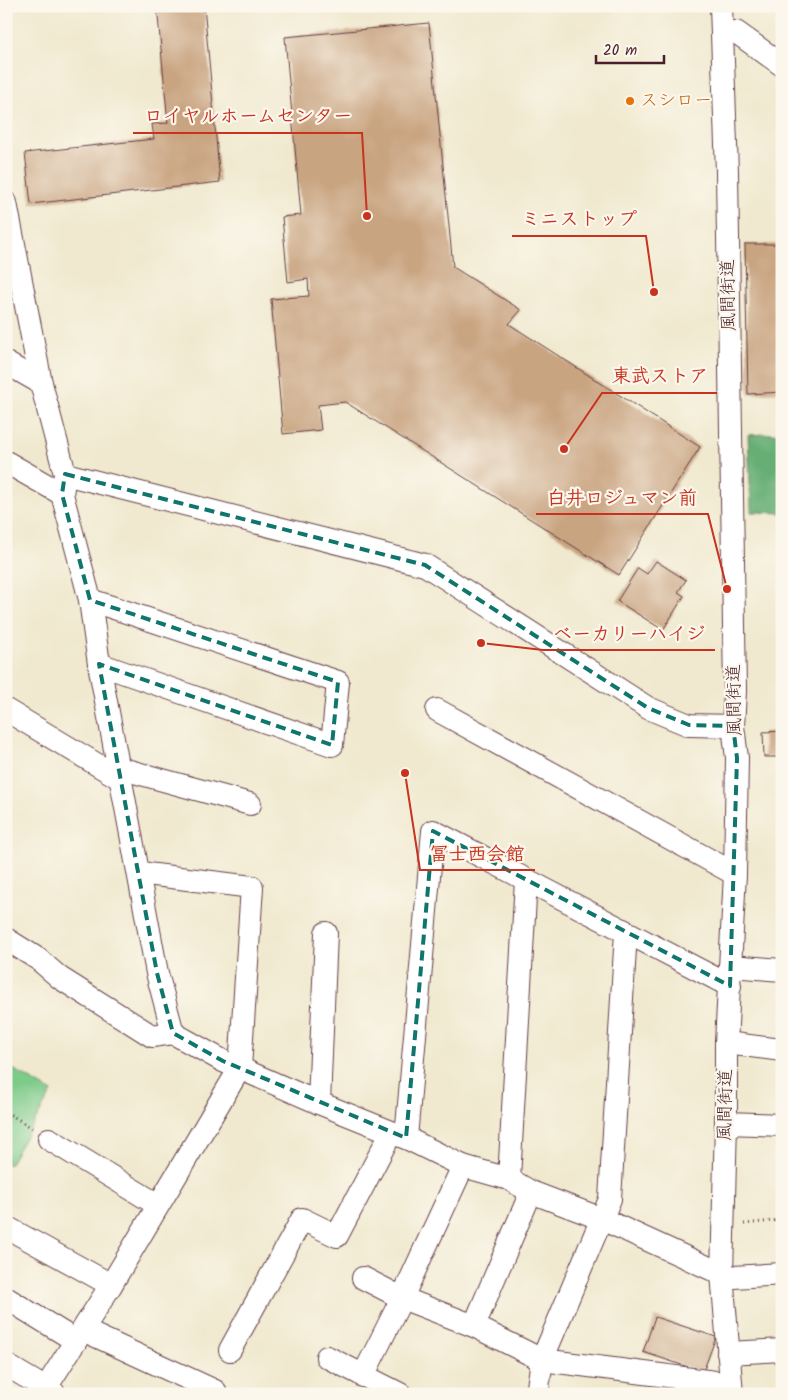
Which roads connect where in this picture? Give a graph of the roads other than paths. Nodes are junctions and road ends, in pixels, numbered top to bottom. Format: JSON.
{"nodes":[{"id":1,"x":721,"y":6,"type":"edge"},
{"id":2,"x":723,"y":33,"type":"junction"},
{"id":3,"x":782,"y":65,"type":"edge"},
{"id":4,"x":6,"y":203,"type":"edge"},
{"id":5,"x":6,"y":363,"type":"edge"},
{"id":6,"x":41,"y":383,"type":"junction"},
{"id":7,"x":6,"y":462,"type":"edge"},
{"id":8,"x":63,"y":484,"type":"junction"},
{"id":9,"x":90,"y":600,"type":"junction"},
{"id":10,"x":99,"y":664,"type":"junction"},
{"id":11,"x":6,"y":710,"type":"edge"},
{"id":12,"x":437,"y":710,"type":"dead end"},
{"id":13,"x":733,"y":726,"type":"junction"},
{"id":14,"x":120,"y":773,"type":"junction"},
{"id":15,"x":250,"y":804,"type":"dead end"},
{"id":16,"x":138,"y":873,"type":"junction"},
{"id":17,"x":735,"y":874,"type":"junction"},
{"id":18,"x":526,"y":880,"type":"junction"},
{"id":19,"x":626,"y":932,"type":"junction"},
{"id":20,"x":326,"y":933,"type":"dead end"},
{"id":21,"x":6,"y":938,"type":"edge"},
{"id":22,"x":782,"y":970,"type":"edge"},
{"id":23,"x":730,"y":976,"type":"junction"},
{"id":24,"x":173,"y":1033,"type":"junction"},
{"id":25,"x":726,"y":1043,"type":"junction"},
{"id":26,"x":782,"y":1050,"type":"edge"},
{"id":27,"x":240,"y":1068,"type":"junction"},
{"id":28,"x":318,"y":1103,"type":"junction"},
{"id":29,"x":726,"y":1123,"type":"junction"},
{"id":30,"x":782,"y":1125,"type":"edge"},
{"id":31,"x":398,"y":1136,"type":"junction"},
{"id":32,"x":50,"y":1139,"type":"road end"},
{"id":33,"x":463,"y":1166,"type":"junction"},
{"id":34,"x":509,"y":1179,"type":"junction"},
{"id":35,"x":531,"y":1192,"type":"junction"},
{"id":36,"x":158,"y":1205,"type":"junction"},
{"id":37,"x":602,"y":1220,"type":"junction"},
{"id":38,"x":6,"y":1227,"type":"edge"},
{"id":39,"x":722,"y":1274,"type":"junction"},
{"id":40,"x":782,"y":1274,"type":"edge"},
{"id":41,"x":363,"y":1278,"type":"dead end"},
{"id":42,"x":111,"y":1286,"type":"junction"},
{"id":43,"x":6,"y":1298,"type":"edge"},
{"id":44,"x":402,"y":1298,"type":"junction"},
{"id":45,"x":474,"y":1326,"type":"junction"},
{"id":46,"x":79,"y":1336,"type":"junction"},
{"id":47,"x":230,"y":1350,"type":"dead end"},
{"id":48,"x":782,"y":1350,"type":"edge"},
{"id":49,"x":728,"y":1353,"type":"junction"},
{"id":50,"x":327,"y":1357,"type":"dead end"},
{"id":51,"x":542,"y":1360,"type":"junction"},
{"id":52,"x":6,"y":1365,"type":"edge"},
{"id":53,"x":363,"y":1376,"type":"junction"},
{"id":54,"x":731,"y":1389,"type":"edge"},
{"id":55,"x":215,"y":1391,"type":"dead end"},
{"id":56,"x":48,"y":1392,"type":"edge"},
{"id":57,"x":400,"y":1394,"type":"edge"},
{"id":58,"x":537,"y":1394,"type":"edge"}],
"edges":[{"from":1,"to":2,"type":"street","name":"風間街道"},
{"from":2,"to":3,"type":"street"},
{"from":2,"to":13,"type":"street","name":"風間街道"},
{"from":4,"to":6,"type":"street"},
{"from":5,"to":6,"type":"street"},
{"from":6,"to":8,"type":"street"},
{"from":7,"to":8,"type":"street"},
{"from":8,"to":9,"type":"street"},
{"from":8,"to":13,"type":"street"},
{"from":9,"to":10,"type":"street"},
{"from":9,"to":10,"type":"street"},
{"from":10,"to":14,"type":"street"},
{"from":11,"to":14,"type":"street"},
{"from":12,"to":17,"type":"street"},
{"from":13,"to":17,"type":"street","name":"風間街道"},
{"from":14,"to":15,"type":"street"},
{"from":14,"to":16,"type":"street"},
{"from":16,"to":24,"type":"street"},
{"from":16,"to":27,"type":"street"},
{"from":17,"to":23,"type":"street","name":"風間街道"},
{"from":18,"to":19,"type":"street"},
{"from":18,"to":31,"type":"street"},
{"from":18,"to":34,"type":"street"},
{"from":19,"to":23,"type":"street"},
{"from":19,"to":37,"type":"street"},
{"from":20,"to":28,"type":"street"},
{"from":21,"to":24,"type":"street"},
{"from":22,"to":23,"type":"street"},
{"from":23,"to":25,"type":"street","name":"風間街道"},
{"from":24,"to":27,"type":"street"},
{"from":25,"to":26,"type":"street"},
{"from":25,"to":29,"type":"street","name":"風間街道"},
{"from":27,"to":28,"type":"street"},
{"from":27,"to":36,"type":"street"},
{"from":28,"to":31,"type":"street"},
{"from":29,"to":30,"type":"street"},
{"from":29,"to":39,"type":"street","name":"風間街道"},
{"from":31,"to":33,"type":"street"},
{"from":31,"to":47,"type":"street"},
{"from":32,"to":36,"type":"street"},
{"from":33,"to":34,"type":"street"},
{"from":33,"to":44,"type":"street"},
{"from":34,"to":35,"type":"street"},
{"from":35,"to":37,"type":"street"},
{"from":35,"to":45,"type":"street"},
{"from":36,"to":42,"type":"street"},
{"from":37,"to":39,"type":"street"},
{"from":37,"to":51,"type":"street"},
{"from":38,"to":42,"type":"street"},
{"from":39,"to":40,"type":"street"},
{"from":39,"to":49,"type":"street","name":"風間街道"},
{"from":41,"to":44,"type":"street"},
{"from":42,"to":46,"type":"street"},
{"from":43,"to":46,"type":"street"},
{"from":44,"to":45,"type":"street"},
{"from":44,"to":53,"type":"street"},
{"from":45,"to":51,"type":"street"},
{"from":46,"to":55,"type":"street"},
{"from":46,"to":56,"type":"street"},
{"from":48,"to":49,"type":"street"},
{"from":49,"to":54,"type":"street","name":"風間街道"},
{"from":50,"to":53,"type":"street"},
{"from":51,"to":54,"type":"street"},
{"from":51,"to":58,"type":"street"},
{"from":52,"to":56,"type":"street"},
{"from":53,"to":57,"type":"street"}]}
